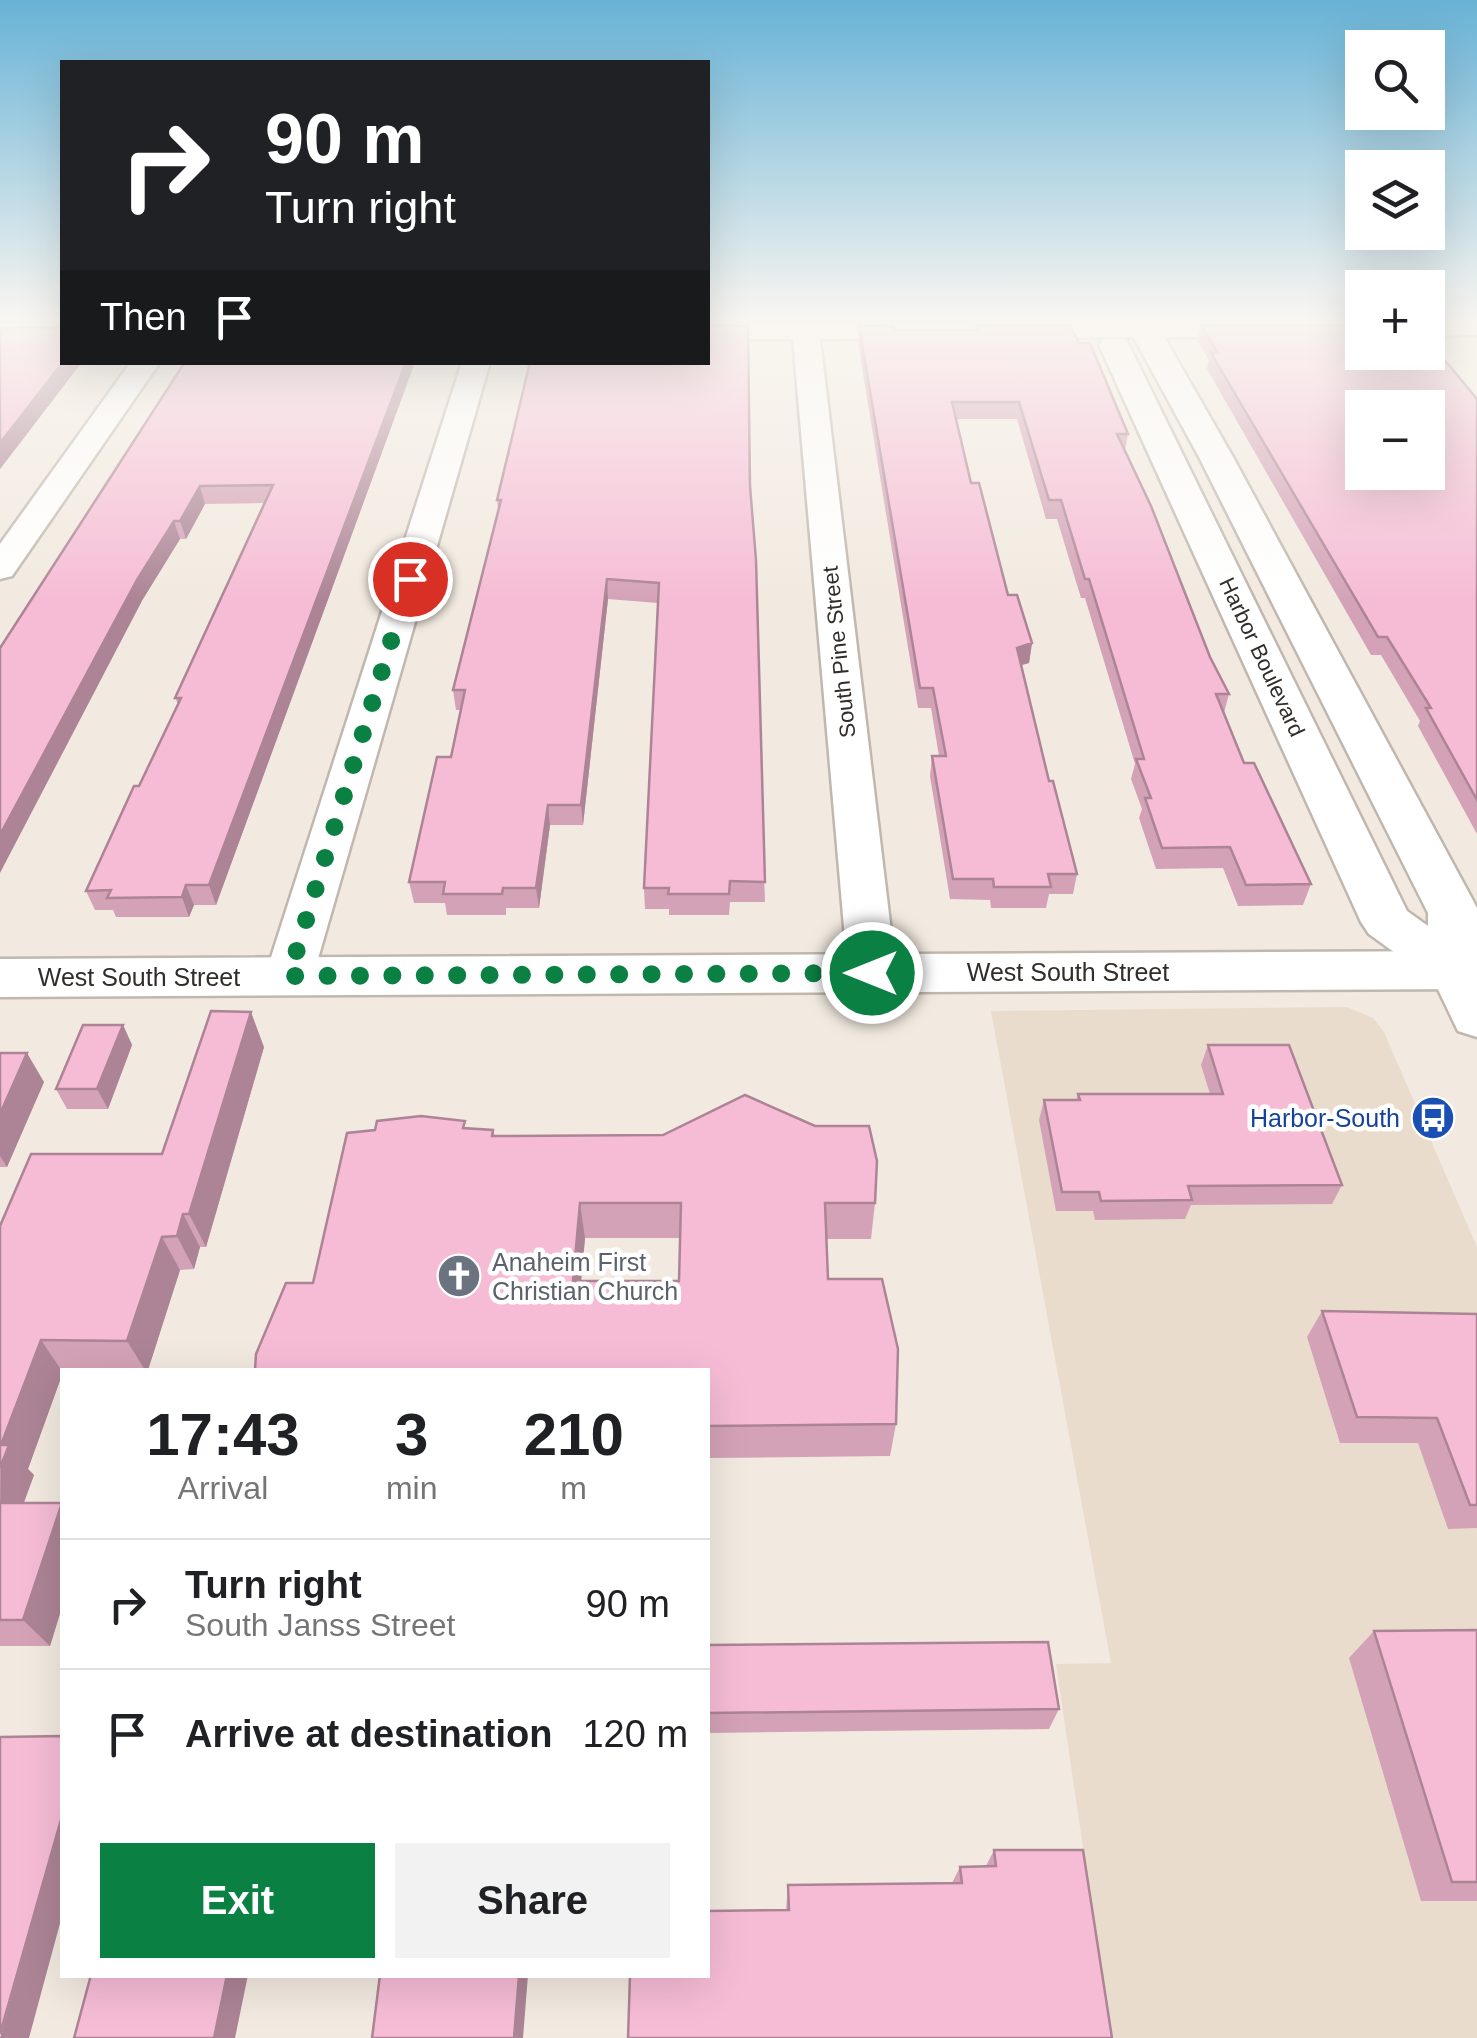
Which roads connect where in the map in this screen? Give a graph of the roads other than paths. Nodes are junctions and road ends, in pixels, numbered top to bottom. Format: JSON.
{"nodes":[{"id":1,"x":111,"y":411,"type":"edge"},
{"id":2,"x":461,"y":411,"type":"edge"},
{"id":3,"x":814,"y":411,"type":"edge"},
{"id":4,"x":1161,"y":411,"type":"edge"},
{"id":5,"x":1184,"y":411,"type":"edge"},
{"id":6,"x":0,"y":569,"type":"edge"},
{"id":7,"x":872,"y":973,"type":"junction"},
{"id":8,"x":289,"y":976,"type":"junction"},
{"id":9,"x":0,"y":978,"type":"edge"},
{"id":10,"x":1470,"y":985,"type":"edge"}],
"edges":[{"from":1,"to":6,"type":"street"},
{"from":2,"to":8,"type":"street"},
{"from":3,"to":7,"type":"street","name":"South Pine Street"},
{"from":4,"to":10,"type":"main road","name":"Harbor Boulevard"},
{"from":5,"to":10,"type":"main road","name":"Harbor Boulevard"},
{"from":7,"to":8,"type":"main road","name":"West South Street"},
{"from":7,"to":10,"type":"main road","name":"West South Street"},
{"from":8,"to":9,"type":"main road","name":"West South Street"}]}
